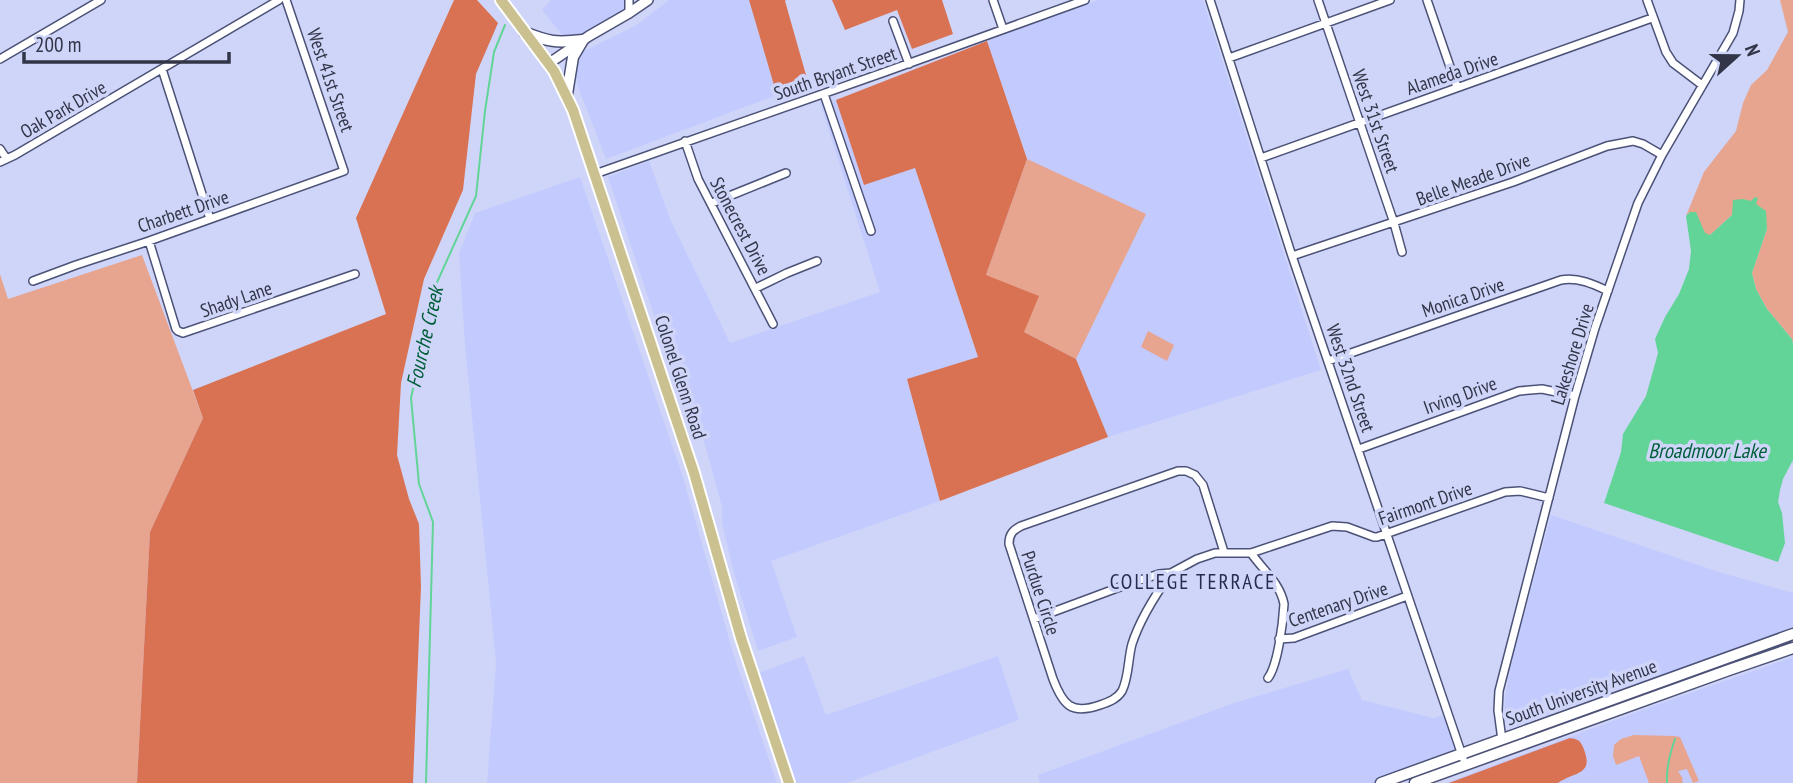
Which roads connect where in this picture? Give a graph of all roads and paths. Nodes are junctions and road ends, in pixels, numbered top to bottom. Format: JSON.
{"nodes":[{"id":1,"x":101,"y":0,"type":"edge"},
{"id":2,"x":279,"y":0,"type":"edge"},
{"id":3,"x":286,"y":0,"type":"edge"},
{"id":4,"x":501,"y":0,"type":"edge"},
{"id":5,"x":629,"y":0,"type":"edge"},
{"id":6,"x":648,"y":0,"type":"edge"},
{"id":7,"x":993,"y":0,"type":"edge"},
{"id":8,"x":1085,"y":0,"type":"edge"},
{"id":9,"x":1210,"y":0,"type":"edge"},
{"id":10,"x":1318,"y":0,"type":"edge"},
{"id":11,"x":1390,"y":0,"type":"edge"},
{"id":12,"x":1427,"y":0,"type":"edge"},
{"id":13,"x":1647,"y":0,"type":"edge"},
{"id":14,"x":1740,"y":0,"type":"edge"},
{"id":15,"x":629,"y":13,"type":"junction"},
{"id":16,"x":1652,"y":18,"type":"junction"},
{"id":17,"x":893,"y":20,"type":"dead end"},
{"id":18,"x":1326,"y":23,"type":"junction"},
{"id":19,"x":1003,"y":30,"type":"junction"},
{"id":20,"x":524,"y":32,"type":"junction"},
{"id":21,"x":583,"y":40,"type":"junction"},
{"id":22,"x":1229,"y":58,"type":"junction"},
{"id":23,"x":0,"y":59,"type":"edge"},
{"id":24,"x":548,"y":64,"type":"junction"},
{"id":25,"x":909,"y":64,"type":"junction"},
{"id":26,"x":162,"y":69,"type":"junction"},
{"id":27,"x":1702,"y":85,"type":"junction"},
{"id":28,"x":1457,"y":87,"type":"junction"},
{"id":29,"x":824,"y":93,"type":"junction"},
{"id":30,"x":567,"y":94,"type":"junction"},
{"id":31,"x":1360,"y":122,"type":"junction"},
{"id":32,"x":685,"y":141,"type":"junction"},
{"id":33,"x":0,"y":149,"type":"edge"},
{"id":34,"x":1662,"y":155,"type":"junction"},
{"id":35,"x":1261,"y":158,"type":"junction"},
{"id":36,"x":3,"y":160,"type":"edge"},
{"id":37,"x":344,"y":171,"type":"joint"},
{"id":38,"x":786,"y":173,"type":"dead end"},
{"id":39,"x":594,"y":174,"type":"junction"},
{"id":40,"x":712,"y":203,"type":"junction"},
{"id":41,"x":209,"y":219,"type":"junction"},
{"id":42,"x":1394,"y":223,"type":"junction"},
{"id":43,"x":871,"y":231,"type":"dead end"},
{"id":44,"x":149,"y":241,"type":"junction"},
{"id":45,"x":1402,"y":252,"type":"dead end"},
{"id":46,"x":1292,"y":256,"type":"junction"},
{"id":47,"x":817,"y":261,"type":"dead end"},
{"id":48,"x":355,"y":274,"type":"dead end"},
{"id":49,"x":33,"y":281,"type":"dead end"},
{"id":50,"x":756,"y":288,"type":"junction"},
{"id":51,"x":1608,"y":291,"type":"junction"},
{"id":52,"x":774,"y":324,"type":"dead end"},
{"id":53,"x":1328,"y":360,"type":"junction"},
{"id":54,"x":1575,"y":396,"type":"junction"},
{"id":55,"x":1359,"y":449,"type":"junction"},
{"id":56,"x":1549,"y":498,"type":"junction"},
{"id":57,"x":1387,"y":534,"type":"junction"},
{"id":58,"x":1224,"y":552,"type":"junction"},
{"id":59,"x":1251,"y":554,"type":"junction"},
{"id":60,"x":1171,"y":573,"type":"junction"},
{"id":61,"x":1407,"y":596,"type":"junction"},
{"id":62,"x":1034,"y":619,"type":"junction"},
{"id":63,"x":1793,"y":634,"type":"edge"},
{"id":64,"x":1279,"y":639,"type":"junction"},
{"id":65,"x":1793,"y":648,"type":"edge"},
{"id":66,"x":1268,"y":678,"type":"dead end"},
{"id":67,"x":1502,"y":740,"type":"junction"},
{"id":68,"x":1461,"y":754,"type":"junction"},
{"id":69,"x":1465,"y":765,"type":"junction"},
{"id":70,"x":789,"y":783,"type":"edge"},
{"id":71,"x":1381,"y":783,"type":"edge"},
{"id":72,"x":1415,"y":783,"type":"edge"}],
"edges":[{"from":1,"to":23,"type":"street"},
{"from":2,"to":26,"type":"street","name":"Oak Park Drive"},
{"from":3,"to":37,"type":"street","name":"West 41st Street"},
{"from":4,"to":20,"type":"main road","name":"Colonel Glenn Road"},
{"from":5,"to":15,"type":"street"},
{"from":6,"to":15,"type":"street"},
{"from":7,"to":19,"type":"street"},
{"from":8,"to":19,"type":"street","name":"South Bryant Street"},
{"from":9,"to":22,"type":"street","name":"West 32nd Street"},
{"from":10,"to":18,"type":"street","name":"West 31st Street"},
{"from":11,"to":18,"type":"street"},
{"from":12,"to":28,"type":"street"},
{"from":13,"to":16,"type":"street"},
{"from":14,"to":27,"type":"street","name":"Lakeshore Drive"},
{"from":15,"to":21,"type":"street"},
{"from":16,"to":27,"type":"street"},
{"from":16,"to":28,"type":"street","name":"Alameda Drive"},
{"from":17,"to":25,"type":"street"},
{"from":18,"to":22,"type":"street"},
{"from":18,"to":31,"type":"street","name":"West 31st Street"},
{"from":19,"to":25,"type":"street","name":"South Bryant Street"},
{"from":20,"to":21,"type":"main road"},
{"from":20,"to":24,"type":"main road","name":"Colonel Glenn Road"},
{"from":21,"to":24,"type":"street"},
{"from":21,"to":30,"type":"main road"},
{"from":22,"to":35,"type":"street","name":"West 32nd Street"},
{"from":24,"to":30,"type":"main road","name":"Colonel Glenn Road"},
{"from":25,"to":29,"type":"street","name":"South Bryant Street"},
{"from":26,"to":36,"type":"street","name":"Oak Park Drive"},
{"from":26,"to":41,"type":"street"},
{"from":27,"to":34,"type":"street","name":"Lakeshore Drive"},
{"from":28,"to":31,"type":"street","name":"Alameda Drive"},
{"from":29,"to":32,"type":"street","name":"South Bryant Street"},
{"from":29,"to":43,"type":"street"},
{"from":30,"to":39,"type":"main road","name":"Colonel Glenn Road"},
{"from":31,"to":35,"type":"street","name":"Alameda Drive"},
{"from":31,"to":42,"type":"street","name":"West 31st Street"},
{"from":32,"to":39,"type":"street","name":"South Bryant Street"},
{"from":32,"to":40,"type":"street","name":"Stonecrest Drive"},
{"from":33,"to":36,"type":"street"},
{"from":34,"to":42,"type":"street","name":"Belle Meade Drive"},
{"from":34,"to":51,"type":"street","name":"Lakeshore Drive"},
{"from":35,"to":46,"type":"street","name":"West 32nd Street"},
{"from":37,"to":41,"type":"street","name":"Charbett Drive"},
{"from":38,"to":40,"type":"street"},
{"from":39,"to":70,"type":"main road","name":"Colonel Glenn Road"},
{"from":40,"to":50,"type":"street","name":"Stonecrest Drive"},
{"from":41,"to":44,"type":"street","name":"Charbett Drive"},
{"from":42,"to":45,"type":"street","name":"West 31st Street"},
{"from":42,"to":46,"type":"street","name":"Belle Meade Drive"},
{"from":44,"to":48,"type":"street","name":"Shady Lane"},
{"from":44,"to":49,"type":"street","name":"Charbett Drive"},
{"from":46,"to":53,"type":"street","name":"West 32nd Street"},
{"from":47,"to":50,"type":"street"},
{"from":50,"to":52,"type":"street","name":"Stonecrest Drive"},
{"from":51,"to":53,"type":"street","name":"Monica Drive"},
{"from":51,"to":54,"type":"street","name":"Lakeshore Drive"},
{"from":53,"to":55,"type":"street","name":"West 32nd Street"},
{"from":54,"to":55,"type":"street","name":"Irving Drive"},
{"from":54,"to":56,"type":"street","name":"Lakeshore Drive"},
{"from":55,"to":57,"type":"street","name":"West 32nd Street"},
{"from":56,"to":57,"type":"street","name":"Fairmont Drive"},
{"from":56,"to":67,"type":"street","name":"Lakeshore Drive"},
{"from":57,"to":59,"type":"street","name":"Fairmont Drive"},
{"from":57,"to":61,"type":"street","name":"West 32nd Street"},
{"from":58,"to":59,"type":"street","name":"Fairmont Drive"},
{"from":58,"to":60,"type":"street","name":"Fairmont Drive"},
{"from":58,"to":62,"type":"street","name":"Purdue Circle"},
{"from":59,"to":64,"type":"street"},
{"from":60,"to":62,"type":"street","name":"Fairmont Drive"},
{"from":60,"to":62,"type":"street","name":"Purdue Circle"},
{"from":61,"to":64,"type":"street","name":"Centenary Drive"},
{"from":61,"to":68,"type":"street","name":"West 32nd Street"},
{"from":63,"to":67,"type":"main road","name":"South University Avenue"},
{"from":64,"to":66,"type":"street"},
{"from":65,"to":69,"type":"main road","name":"South University Avenue"},
{"from":67,"to":68,"type":"main road","name":"South University Avenue"},
{"from":68,"to":69,"type":"street","name":"West 32nd Street"},
{"from":68,"to":71,"type":"main road","name":"South University Avenue"},
{"from":69,"to":72,"type":"main road","name":"South University Avenue"}]}
